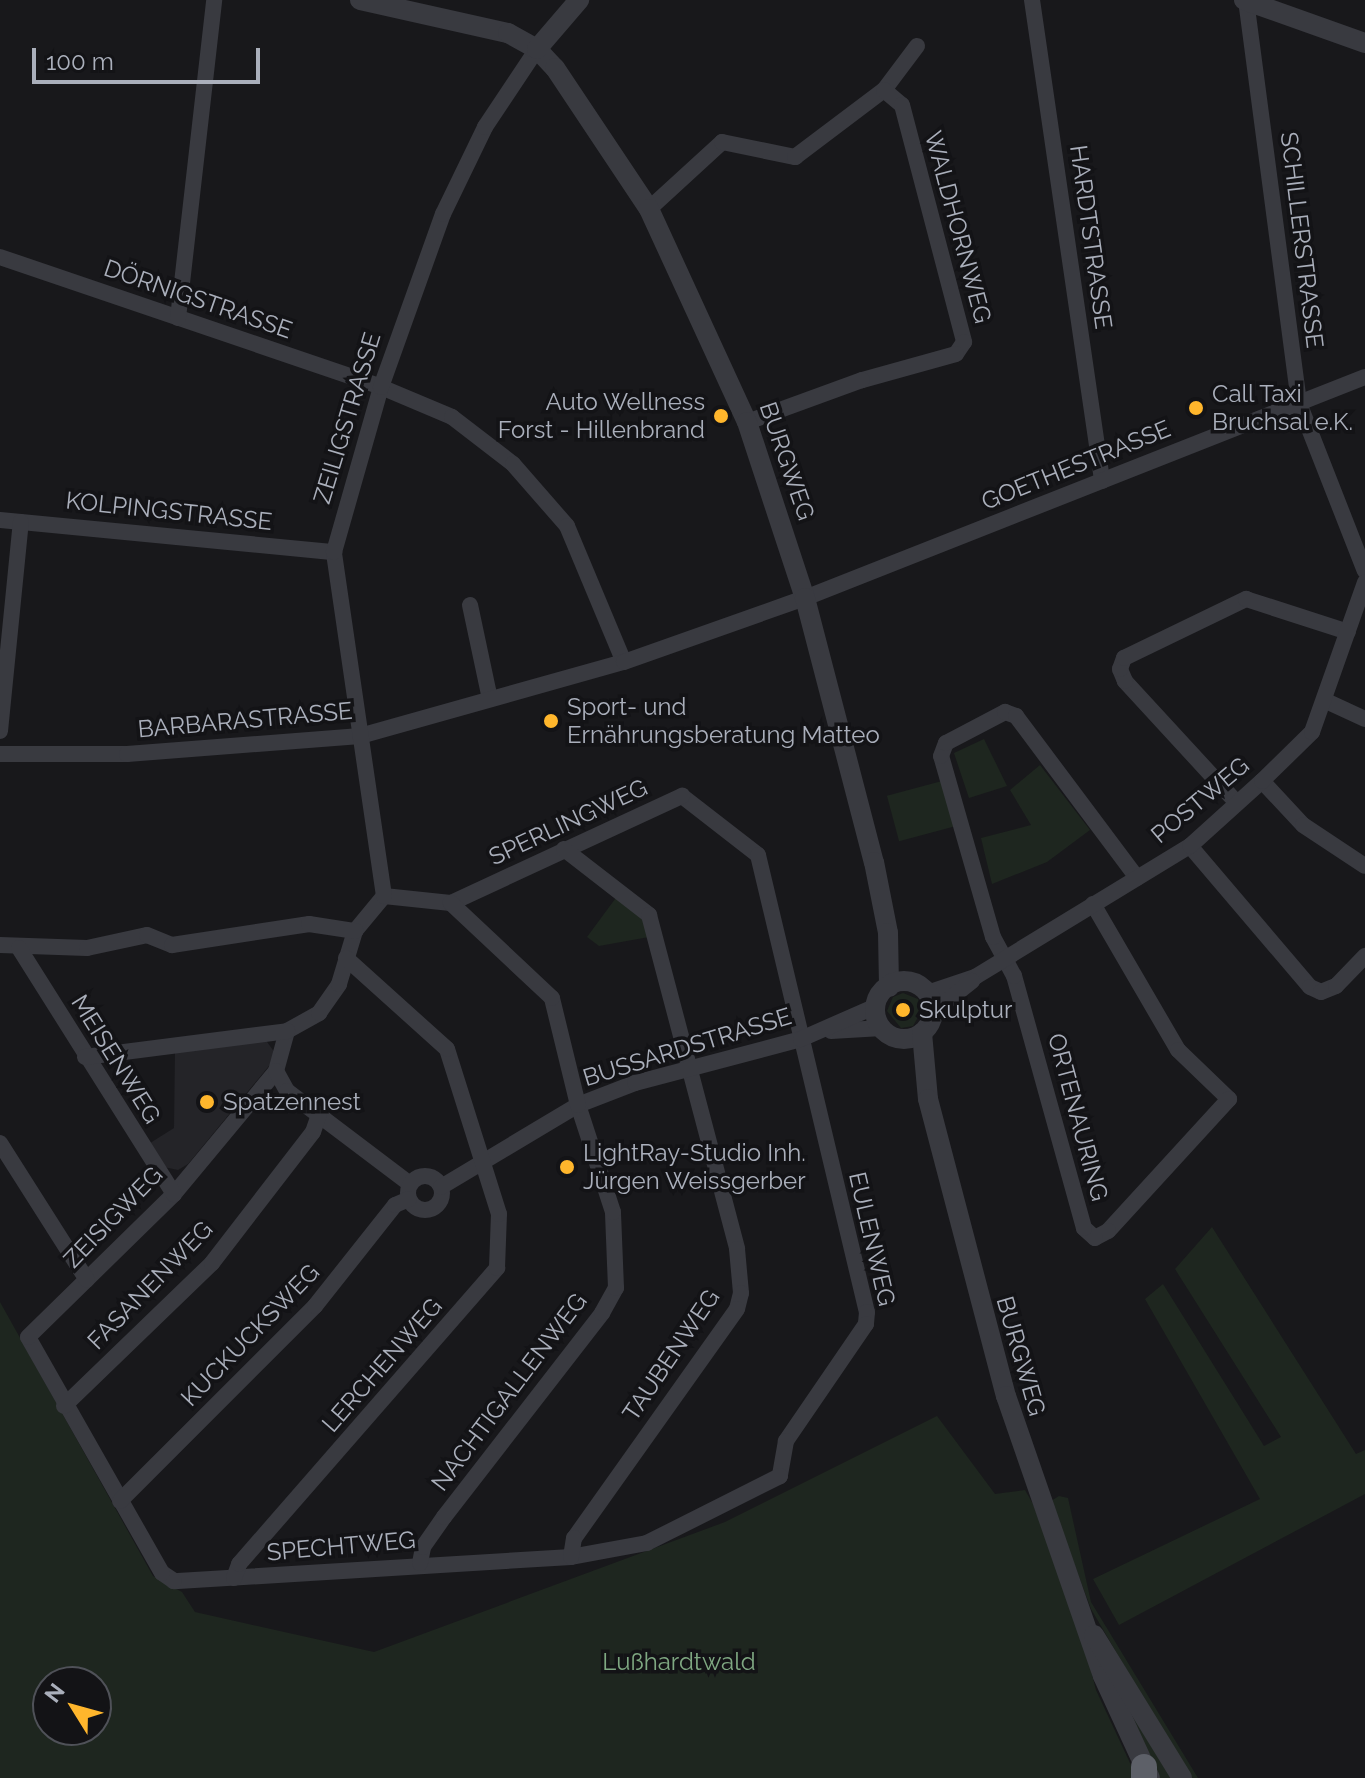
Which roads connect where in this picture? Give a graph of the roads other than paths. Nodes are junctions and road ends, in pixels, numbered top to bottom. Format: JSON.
{"nodes":[{"id":1,"x":214,"y":0,"type":"edge"},
{"id":2,"x":360,"y":0,"type":"edge"},
{"id":3,"x":579,"y":0,"type":"edge"},
{"id":4,"x":1032,"y":0,"type":"edge"},
{"id":5,"x":1245,"y":0,"type":"edge"},
{"id":6,"x":1365,"y":43,"type":"edge"},
{"id":7,"x":917,"y":46,"type":"dead end"},
{"id":8,"x":537,"y":49,"type":"junction"},
{"id":9,"x":884,"y":90,"type":"junction"},
{"id":10,"x":649,"y":209,"type":"junction"},
{"id":11,"x":0,"y":257,"type":"edge"},
{"id":12,"x":178,"y":318,"type":"junction"},
{"id":13,"x":1365,"y":377,"type":"edge"},
{"id":14,"x":381,"y":387,"type":"junction"},
{"id":15,"x":1299,"y":403,"type":"junction"},
{"id":16,"x":747,"y":422,"type":"junction"},
{"id":17,"x":1102,"y":481,"type":"junction"},
{"id":18,"x":0,"y":520,"type":"edge"},
{"id":19,"x":21,"y":522,"type":"junction"},
{"id":20,"x":334,"y":552,"type":"junction"},
{"id":21,"x":1365,"y":571,"type":"edge"},
{"id":22,"x":1363,"y":593,"type":"edge"},
{"id":23,"x":805,"y":598,"type":"junction"},
{"id":24,"x":470,"y":605,"type":"dead end"},
{"id":25,"x":1348,"y":632,"type":"junction"},
{"id":26,"x":624,"y":662,"type":"junction"},
{"id":27,"x":490,"y":699,"type":"junction"},
{"id":28,"x":1326,"y":701,"type":"junction"},
{"id":29,"x":1365,"y":719,"type":"edge"},
{"id":30,"x":0,"y":731,"type":"edge"},
{"id":31,"x":360,"y":736,"type":"junction"},
{"id":32,"x":0,"y":754,"type":"edge"},
{"id":33,"x":1262,"y":781,"type":"junction"},
{"id":34,"x":1237,"y":803,"type":"junction"},
{"id":35,"x":1190,"y":846,"type":"junction"},
{"id":36,"x":564,"y":849,"type":"junction"},
{"id":37,"x":1365,"y":866,"type":"edge"},
{"id":38,"x":1137,"y":878,"type":"junction"},
{"id":39,"x":384,"y":896,"type":"junction"},
{"id":40,"x":451,"y":903,"type":"junction"},
{"id":41,"x":1093,"y":904,"type":"junction"},
{"id":42,"x":355,"y":931,"type":"junction"},
{"id":43,"x":0,"y":945,"type":"edge"},
{"id":44,"x":19,"y":948,"type":"junction"},
{"id":45,"x":1365,"y":956,"type":"edge"},
{"id":46,"x":1005,"y":957,"type":"junction"},
{"id":47,"x":346,"y":958,"type":"junction"},
{"id":48,"x":898,"y":984,"type":"junction"},
{"id":49,"x":930,"y":1002,"type":"junction"},
{"id":50,"x":876,"y":1006,"type":"junction"},
{"id":51,"x":287,"y":1031,"type":"junction"},
{"id":52,"x":825,"y":1031,"type":"junction"},
{"id":53,"x":890,"y":1033,"type":"junction"},
{"id":54,"x":922,"y":1033,"type":"junction"},
{"id":55,"x":801,"y":1039,"type":"junction"},
{"id":56,"x":85,"y":1057,"type":"junction"},
{"id":57,"x":691,"y":1068,"type":"junction"},
{"id":58,"x":276,"y":1071,"type":"junction"},
{"id":59,"x":928,"y":1099,"type":"junction"},
{"id":60,"x":578,"y":1105,"type":"junction"},
{"id":61,"x":319,"y":1115,"type":"junction"},
{"id":62,"x":0,"y":1143,"type":"edge"},
{"id":63,"x":483,"y":1159,"type":"junction"},
{"id":64,"x":441,"y":1187,"type":"junction"},
{"id":65,"x":409,"y":1192,"type":"junction"},
{"id":66,"x":174,"y":1194,"type":"junction"},
{"id":67,"x":87,"y":1280,"type":"junction"},
{"id":68,"x":28,"y":1337,"type":"joint"},
{"id":69,"x":64,"y":1406,"type":"junction"},
{"id":70,"x":780,"y":1476,"type":"joint"},
{"id":71,"x":120,"y":1501,"type":"junction"},
{"id":72,"x":571,"y":1557,"type":"junction"},
{"id":73,"x":420,"y":1563,"type":"junction"},
{"id":74,"x":234,"y":1578,"type":"junction"},
{"id":75,"x":1084,"y":1621,"type":"junction"},
{"id":76,"x":1146,"y":1774,"type":"edge"},
{"id":77,"x":1182,"y":1778,"type":"edge"}],
"edges":[{"from":1,"to":12,"type":"street"},
{"from":2,"to":8,"type":"street"},
{"from":3,"to":8,"type":"street","name":"ZEILIGSTRASSE"},
{"from":4,"to":17,"type":"street","name":"HARDTSTRASSE"},
{"from":5,"to":6,"type":"street"},
{"from":5,"to":15,"type":"street","name":"SCHILLERSTRASSE"},
{"from":7,"to":9,"type":"street"},
{"from":8,"to":10,"type":"street","name":"BURGWEG"},
{"from":8,"to":14,"type":"street","name":"ZEILIGSTRASSE"},
{"from":9,"to":10,"type":"street"},
{"from":9,"to":16,"type":"street","name":"WALDHORNWEG"},
{"from":10,"to":16,"type":"street","name":"BURGWEG"},
{"from":11,"to":12,"type":"street","name":"DÖRNIGSTRASSE"},
{"from":12,"to":14,"type":"street","name":"DÖRNIGSTRASSE"},
{"from":13,"to":15,"type":"street","name":"GOETHESTRASSE"},
{"from":14,"to":20,"type":"street","name":"ZEILIGSTRASSE"},
{"from":14,"to":26,"type":"street","name":"DÖRNIGSTRASSE"},
{"from":15,"to":17,"type":"street","name":"GOETHESTRASSE"},
{"from":15,"to":21,"type":"street","name":"SCHILLERSTRASSE"},
{"from":16,"to":23,"type":"street","name":"BURGWEG"},
{"from":17,"to":23,"type":"street","name":"GOETHESTRASSE"},
{"from":18,"to":19,"type":"street","name":"KOLPINGSTRASSE"},
{"from":19,"to":20,"type":"street","name":"KOLPINGSTRASSE"},
{"from":19,"to":30,"type":"street"},
{"from":20,"to":31,"type":"street","name":"ZEILIGSTRASSE"},
{"from":22,"to":25,"type":"street","name":"POSTWEG"},
{"from":23,"to":26,"type":"street","name":"BARBARASTRASSE"},
{"from":23,"to":48,"type":"street","name":"BURGWEG"},
{"from":24,"to":27,"type":"street"},
{"from":25,"to":28,"type":"street","name":"POSTWEG"},
{"from":25,"to":34,"type":"street"},
{"from":26,"to":27,"type":"street","name":"BARBARASTRASSE"},
{"from":27,"to":31,"type":"street","name":"BARBARASTRASSE"},
{"from":28,"to":29,"type":"street"},
{"from":28,"to":33,"type":"street","name":"POSTWEG"},
{"from":31,"to":32,"type":"street","name":"BARBARASTRASSE"},
{"from":31,"to":39,"type":"street","name":"ZEILIGSTRASSE"},
{"from":33,"to":34,"type":"street","name":"POSTWEG"},
{"from":33,"to":37,"type":"street"},
{"from":34,"to":35,"type":"street","name":"POSTWEG"},
{"from":35,"to":38,"type":"street","name":"POSTWEG"},
{"from":35,"to":45,"type":"street"},
{"from":36,"to":40,"type":"street","name":"SPERLINGWEG"},
{"from":36,"to":55,"type":"street","name":"SPERLINGWEG"},
{"from":36,"to":57,"type":"street","name":"TAUBENWEG"},
{"from":38,"to":41,"type":"street","name":"POSTWEG"},
{"from":38,"to":46,"type":"street"},
{"from":39,"to":40,"type":"street"},
{"from":39,"to":42,"type":"street"},
{"from":40,"to":60,"type":"street","name":"NACHTIGALLENWEG"},
{"from":41,"to":46,"type":"street","name":"POSTWEG"},
{"from":41,"to":46,"type":"street","name":"ORTENAURING"},
{"from":42,"to":44,"type":"street"},
{"from":42,"to":47,"type":"street"},
{"from":43,"to":44,"type":"street"},
{"from":44,"to":56,"type":"street","name":"MEISENWEG"},
{"from":46,"to":49,"type":"street","name":"POSTWEG"},
{"from":47,"to":51,"type":"street"},
{"from":47,"to":63,"type":"street","name":"LERCHENWEG"},
{"from":48,"to":49,"type":"street"},
{"from":48,"to":50,"type":"street"},
{"from":49,"to":54,"type":"street"},
{"from":50,"to":52,"type":"street","name":"BUSSARDSTRASSE"},
{"from":50,"to":53,"type":"street","name":"BURGWEG"},
{"from":51,"to":56,"type":"street"},
{"from":51,"to":58,"type":"street","name":"ZEISIGWEG"},
{"from":52,"to":53,"type":"street","name":"BUSSARDSTRASSE"},
{"from":52,"to":55,"type":"street","name":"BUSSARDSTRASSE"},
{"from":53,"to":54,"type":"street"},
{"from":53,"to":59,"type":"street","name":"BURGWEG"},
{"from":54,"to":59,"type":"street","name":"BURGWEG"},
{"from":55,"to":57,"type":"street","name":"BUSSARDSTRASSE"},
{"from":55,"to":70,"type":"street","name":"EULENWEG"},
{"from":56,"to":66,"type":"street","name":"MEISENWEG"},
{"from":57,"to":60,"type":"street","name":"BUSSARDSTRASSE"},
{"from":57,"to":72,"type":"street","name":"TAUBENWEG"},
{"from":58,"to":61,"type":"street"},
{"from":58,"to":66,"type":"street","name":"ZEISIGWEG"},
{"from":59,"to":75,"type":"street","name":"BURGWEG"},
{"from":60,"to":63,"type":"street","name":"BUSSARDSTRASSE"},
{"from":60,"to":73,"type":"street","name":"NACHTIGALLENWEG"},
{"from":61,"to":65,"type":"street"},
{"from":61,"to":69,"type":"street","name":"FASANENWEG"},
{"from":62,"to":67,"type":"street"},
{"from":63,"to":64,"type":"street","name":"BUSSARDSTRASSE"},
{"from":63,"to":74,"type":"street","name":"LERCHENWEG"},
{"from":64,"to":65,"type":"street"},
{"from":64,"to":65,"type":"street","name":"BUSSARDSTRASSE"},
{"from":65,"to":71,"type":"street","name":"KUCKUCKSWEG"},
{"from":66,"to":67,"type":"street","name":"ZEISIGWEG"},
{"from":67,"to":68,"type":"street","name":"ZEISIGWEG"},
{"from":68,"to":69,"type":"street","name":"SPECHTWEG"},
{"from":69,"to":71,"type":"street","name":"SPECHTWEG"},
{"from":70,"to":72,"type":"street","name":"SPECHTWEG"},
{"from":71,"to":74,"type":"street","name":"SPECHTWEG"},
{"from":72,"to":73,"type":"street","name":"SPECHTWEG"},
{"from":73,"to":74,"type":"street","name":"SPECHTWEG"},
{"from":75,"to":76,"type":"street","name":"BURGWEG"},
{"from":75,"to":77,"type":"street","name":"BURGWEG"}]}
